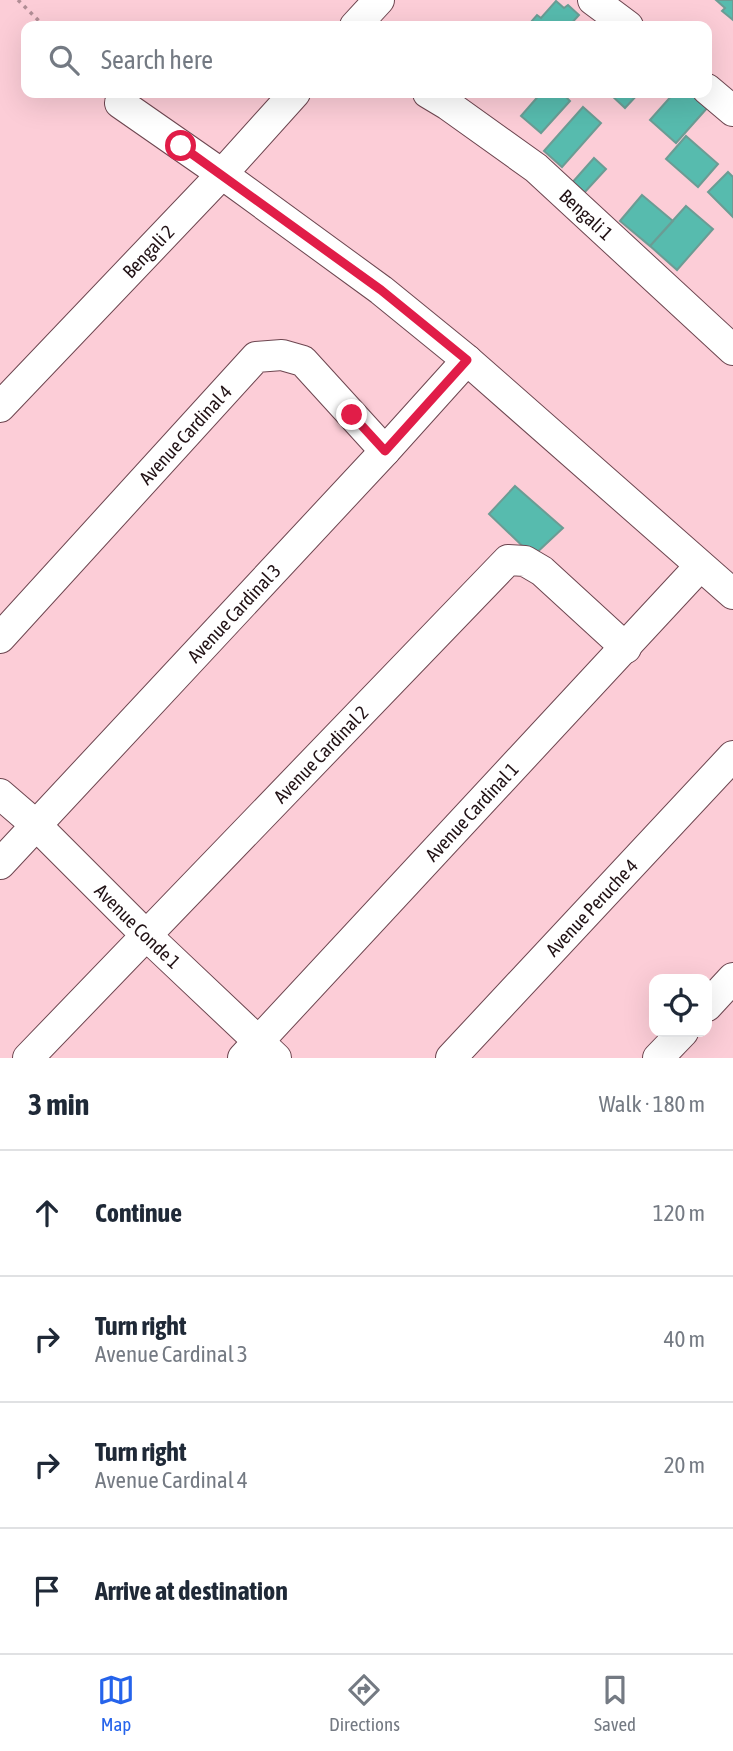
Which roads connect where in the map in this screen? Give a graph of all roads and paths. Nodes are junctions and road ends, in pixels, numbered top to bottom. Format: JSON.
{"nodes":[{"id":1,"x":18,"y":0,"type":"edge"},
{"id":2,"x":379,"y":0,"type":"edge"},
{"id":3,"x":593,"y":0,"type":"edge"},
{"id":4,"x":39,"y":21,"type":"edge"},
{"id":5,"x":360,"y":21,"type":"edge"},
{"id":6,"x":621,"y":21,"type":"edge"},
{"id":7,"x":712,"y":93,"type":"edge"},
{"id":8,"x":290,"y":98,"type":"edge"},
{"id":9,"x":436,"y":98,"type":"edge"},
{"id":10,"x":120,"y":103,"type":"dead end"},
{"id":11,"x":733,"y":111,"type":"edge"},
{"id":12,"x":222,"y":174,"type":"junction"},
{"id":13,"x":733,"y":350,"type":"edge"},
{"id":14,"x":467,"y":360,"type":"junction"},
{"id":15,"x":0,"y":407,"type":"edge"},
{"id":16,"x":385,"y":451,"type":"junction"},
{"id":17,"x":701,"y":566,"type":"junction"},
{"id":18,"x":733,"y":594,"type":"edge"},
{"id":19,"x":0,"y":638,"type":"edge"},
{"id":20,"x":626,"y":648,"type":"junction"},
{"id":21,"x":733,"y":756,"type":"edge"},
{"id":22,"x":0,"y":794,"type":"edge"},
{"id":23,"x":36,"y":825,"type":"junction"},
{"id":24,"x":0,"y":864,"type":"edge"},
{"id":25,"x":147,"y":936,"type":"junction"},
{"id":26,"x":733,"y":978,"type":"edge"},
{"id":27,"x":712,"y":1001,"type":"edge"},
{"id":28,"x":677,"y":1037,"type":"edge"},
{"id":29,"x":259,"y":1053,"type":"edge"},
{"id":30,"x":28,"y":1058,"type":"edge"},
{"id":31,"x":451,"y":1058,"type":"edge"},
{"id":32,"x":658,"y":1058,"type":"edge"}],
"edges":[{"from":1,"to":4,"type":"path"},
{"from":2,"to":5,"type":"street"},
{"from":3,"to":6,"type":"street"},
{"from":7,"to":11,"type":"street"},
{"from":8,"to":12,"type":"street","name":"Bengali 2"},
{"from":9,"to":13,"type":"street","name":"Bengali 1"},
{"from":10,"to":12,"type":"street"},
{"from":12,"to":14,"type":"street"},
{"from":12,"to":15,"type":"street","name":"Bengali 2"},
{"from":14,"to":16,"type":"street","name":"Avenue Cardinal 3"},
{"from":14,"to":17,"type":"street"},
{"from":16,"to":19,"type":"street","name":"Avenue Cardinal 4"},
{"from":16,"to":23,"type":"street","name":"Avenue Cardinal 3"},
{"from":17,"to":18,"type":"street"},
{"from":17,"to":20,"type":"street","name":"Avenue Cardinal 1"},
{"from":20,"to":25,"type":"street","name":"Avenue Cardinal 2"},
{"from":20,"to":29,"type":"street","name":"Avenue Cardinal 1"},
{"from":21,"to":31,"type":"street","name":"Avenue Peruche 4"},
{"from":22,"to":23,"type":"street","name":"Avenue Conde 1"},
{"from":23,"to":24,"type":"street","name":"Avenue Cardinal 3"},
{"from":23,"to":25,"type":"street","name":"Avenue Conde 1"},
{"from":25,"to":29,"type":"street","name":"Avenue Conde 1"},
{"from":25,"to":30,"type":"street","name":"Avenue Cardinal 2"},
{"from":26,"to":27,"type":"street"},
{"from":28,"to":32,"type":"street"}]}
